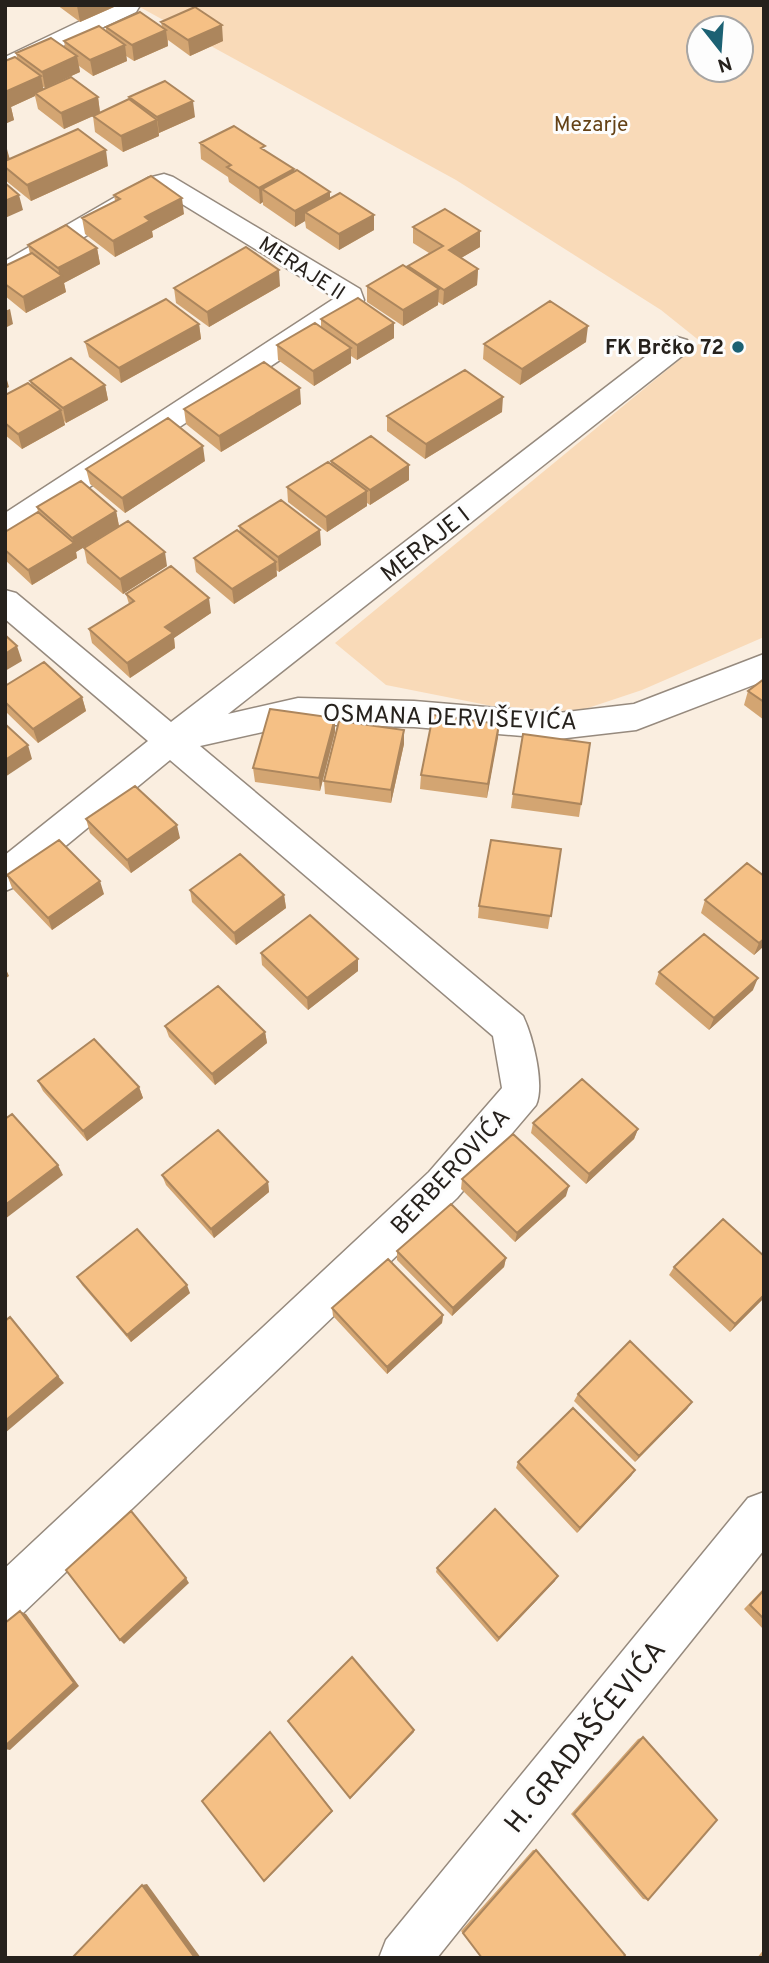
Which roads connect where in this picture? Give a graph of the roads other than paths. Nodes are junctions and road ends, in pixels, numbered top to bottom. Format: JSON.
{"nodes":[{"id":1,"x":128,"y":7,"type":"edge"},
{"id":2,"x":5,"y":66,"type":"edge"},
{"id":3,"x":5,"y":273,"type":"edge"},
{"id":4,"x":677,"y":346,"type":"dead end"},
{"id":5,"x":5,"y":528,"type":"edge"},
{"id":6,"x":5,"y":601,"type":"edge"},
{"id":7,"x":764,"y":666,"type":"edge"},
{"id":8,"x":172,"y":740,"type":"junction"},
{"id":9,"x":5,"y":876,"type":"edge"},
{"id":10,"x":764,"y":1514,"type":"edge"},
{"id":11,"x":5,"y":1599,"type":"edge"},
{"id":12,"x":404,"y":1958,"type":"edge"}],
"edges":[{"from":1,"to":2,"type":"street"},
{"from":3,"to":5,"type":"street","name":"MERAJE II"},
{"from":4,"to":8,"type":"street","name":"MERAJE I"},
{"from":6,"to":8,"type":"street"},
{"from":7,"to":8,"type":"street","name":"OSMANA DERVIŠEVIĆA"},
{"from":8,"to":9,"type":"street","name":"MERAJE I"},
{"from":8,"to":11,"type":"street","name":"BERBEROVIĆA"},
{"from":10,"to":12,"type":"street","name":"H. GRADAŠĆEVIĆA"}]}
